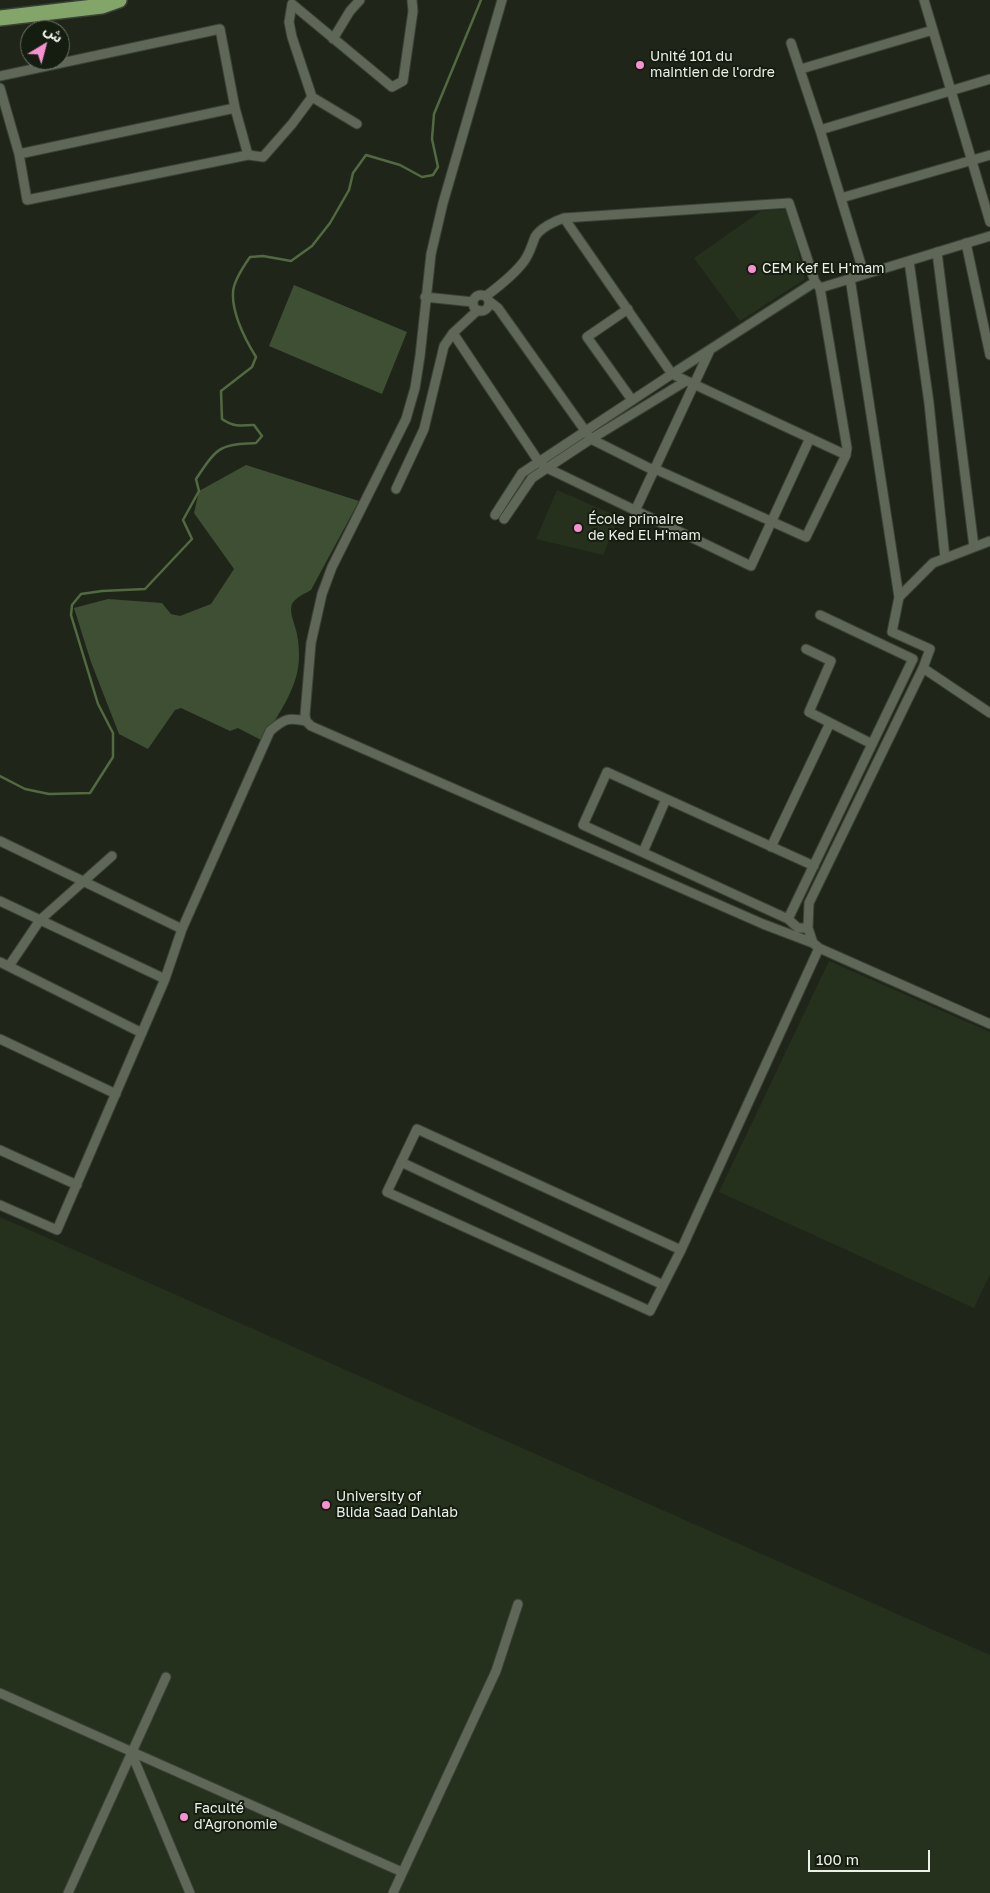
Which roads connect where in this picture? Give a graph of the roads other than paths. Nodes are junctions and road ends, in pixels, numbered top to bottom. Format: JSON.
{"nodes":[{"id":1,"x":120,"y":0,"type":"edge"},
{"id":2,"x":360,"y":0,"type":"edge"},
{"id":3,"x":412,"y":0,"type":"edge"},
{"id":4,"x":502,"y":0,"type":"edge"},
{"id":5,"x":924,"y":0,"type":"edge"},
{"id":6,"x":0,"y":18,"type":"edge"},
{"id":7,"x":934,"y":30,"type":"junction"},
{"id":8,"x":333,"y":38,"type":"junction"},
{"id":9,"x":791,"y":43,"type":"dead end"},
{"id":10,"x":801,"y":69,"type":"junction"},
{"id":11,"x":0,"y":76,"type":"edge"},
{"id":12,"x":990,"y":79,"type":"edge"},
{"id":13,"x":0,"y":88,"type":"edge"},
{"id":14,"x":952,"y":90,"type":"junction"},
{"id":15,"x":312,"y":97,"type":"junction"},
{"id":16,"x":235,"y":108,"type":"junction"},
{"id":17,"x":357,"y":124,"type":"dead end"},
{"id":18,"x":820,"y":130,"type":"junction"},
{"id":19,"x":19,"y":154,"type":"junction"},
{"id":20,"x":248,"y":155,"type":"junction"},
{"id":21,"x":990,"y":155,"type":"edge"},
{"id":22,"x":972,"y":160,"type":"junction"},
{"id":23,"x":840,"y":198,"type":"junction"},
{"id":24,"x":564,"y":218,"type":"junction"},
{"id":25,"x":990,"y":222,"type":"edge"},
{"id":26,"x":990,"y":236,"type":"edge"},
{"id":27,"x":966,"y":243,"type":"junction"},
{"id":28,"x":937,"y":252,"type":"junction"},
{"id":29,"x":908,"y":261,"type":"junction"},
{"id":30,"x":864,"y":274,"type":"junction"},
{"id":31,"x":850,"y":278,"type":"junction"},
{"id":32,"x":818,"y":285,"type":"junction"},
{"id":33,"x":425,"y":297,"type":"junction"},
{"id":34,"x":487,"y":299,"type":"junction"},
{"id":35,"x":475,"y":306,"type":"junction"},
{"id":36,"x":628,"y":310,"type":"junction"},
{"id":37,"x":453,"y":333,"type":"junction"},
{"id":38,"x":710,"y":350,"type":"junction"},
{"id":39,"x":990,"y":355,"type":"edge"},
{"id":40,"x":672,"y":374,"type":"junction"},
{"id":41,"x":690,"y":383,"type":"junction"},
{"id":42,"x":632,"y":400,"type":"junction"},
{"id":43,"x":588,"y":435,"type":"junction"},
{"id":44,"x":810,"y":438,"type":"junction"},
{"id":45,"x":846,"y":455,"type":"junction"},
{"id":46,"x":539,"y":462,"type":"junction"},
{"id":47,"x":547,"y":468,"type":"junction"},
{"id":48,"x":655,"y":470,"type":"junction"},
{"id":49,"x":396,"y":490,"type":"dead end"},
{"id":50,"x":635,"y":511,"type":"junction"},
{"id":51,"x":496,"y":514,"type":"dead end"},
{"id":52,"x":504,"y":519,"type":"dead end"},
{"id":53,"x":771,"y":522,"type":"junction"},
{"id":54,"x":990,"y":541,"type":"edge"},
{"id":55,"x":974,"y":547,"type":"junction"},
{"id":56,"x":945,"y":558,"type":"junction"},
{"id":57,"x":899,"y":597,"type":"junction"},
{"id":58,"x":820,"y":615,"type":"dead end"},
{"id":59,"x":806,"y":649,"type":"dead end"},
{"id":60,"x":923,"y":668,"type":"junction"},
{"id":61,"x":990,"y":713,"type":"edge"},
{"id":62,"x":306,"y":721,"type":"junction"},
{"id":63,"x":830,"y":723,"type":"junction"},
{"id":64,"x":872,"y":744,"type":"junction"},
{"id":65,"x":666,"y":799,"type":"junction"},
{"id":66,"x":0,"y":841,"type":"edge"},
{"id":67,"x":771,"y":847,"type":"junction"},
{"id":68,"x":643,"y":852,"type":"junction"},
{"id":69,"x":112,"y":856,"type":"dead end"},
{"id":70,"x":814,"y":866,"type":"junction"},
{"id":71,"x":84,"y":882,"type":"junction"},
{"id":72,"x":0,"y":901,"type":"edge"},
{"id":73,"x":788,"y":919,"type":"junction"},
{"id":74,"x":40,"y":920,"type":"junction"},
{"id":75,"x":182,"y":929,"type":"junction"},
{"id":76,"x":800,"y":930,"type":"junction"},
{"id":77,"x":816,"y":945,"type":"junction"},
{"id":78,"x":0,"y":962,"type":"edge"},
{"id":79,"x":9,"y":966,"type":"junction"},
{"id":80,"x":165,"y":979,"type":"junction"},
{"id":81,"x":990,"y":1024,"type":"edge"},
{"id":82,"x":142,"y":1033,"type":"junction"},
{"id":83,"x":0,"y":1039,"type":"edge"},
{"id":84,"x":116,"y":1094,"type":"junction"},
{"id":85,"x":0,"y":1150,"type":"edge"},
{"id":86,"x":401,"y":1162,"type":"junction"},
{"id":87,"x":77,"y":1185,"type":"junction"},
{"id":88,"x":0,"y":1206,"type":"edge"},
{"id":89,"x":681,"y":1250,"type":"junction"},
{"id":90,"x":663,"y":1285,"type":"junction"},
{"id":91,"x":518,"y":1604,"type":"dead end"},
{"id":92,"x":166,"y":1677,"type":"dead end"},
{"id":93,"x":0,"y":1693,"type":"edge"},
{"id":94,"x":131,"y":1752,"type":"junction"},
{"id":95,"x":402,"y":1872,"type":"junction"},
{"id":96,"x":68,"y":1893,"type":"edge"},
{"id":97,"x":190,"y":1893,"type":"edge"},
{"id":98,"x":393,"y":1893,"type":"edge"}],
"edges":[{"from":1,"to":6,"type":"highway"},
{"from":2,"to":8,"type":"street"},
{"from":3,"to":8,"type":"street"},
{"from":4,"to":33,"type":"street"},
{"from":5,"to":7,"type":"street"},
{"from":7,"to":10,"type":"street"},
{"from":7,"to":14,"type":"street"},
{"from":8,"to":15,"type":"street"},
{"from":9,"to":10,"type":"street"},
{"from":10,"to":18,"type":"street"},
{"from":11,"to":16,"type":"street"},
{"from":12,"to":14,"type":"street"},
{"from":13,"to":19,"type":"street"},
{"from":14,"to":18,"type":"street"},
{"from":14,"to":22,"type":"street"},
{"from":15,"to":17,"type":"street"},
{"from":15,"to":20,"type":"street"},
{"from":16,"to":19,"type":"street"},
{"from":16,"to":20,"type":"street"},
{"from":18,"to":23,"type":"street"},
{"from":19,"to":20,"type":"street"},
{"from":21,"to":22,"type":"street"},
{"from":22,"to":23,"type":"street"},
{"from":22,"to":25,"type":"street"},
{"from":23,"to":30,"type":"street"},
{"from":24,"to":32,"type":"street"},
{"from":24,"to":34,"type":"street"},
{"from":24,"to":36,"type":"street"},
{"from":26,"to":27,"type":"street"},
{"from":27,"to":28,"type":"street"},
{"from":27,"to":39,"type":"street"},
{"from":28,"to":29,"type":"street"},
{"from":28,"to":55,"type":"street"},
{"from":29,"to":30,"type":"street"},
{"from":29,"to":56,"type":"street"},
{"from":30,"to":31,"type":"street"},
{"from":31,"to":32,"type":"street"},
{"from":31,"to":57,"type":"street"},
{"from":32,"to":38,"type":"street"},
{"from":32,"to":45,"type":"street"},
{"from":33,"to":35,"type":"street"},
{"from":33,"to":62,"type":"street"},
{"from":34,"to":35,"type":"street"},
{"from":34,"to":35,"type":"street"},
{"from":34,"to":43,"type":"street"},
{"from":35,"to":37,"type":"street"},
{"from":36,"to":40,"type":"street"},
{"from":36,"to":42,"type":"street"},
{"from":37,"to":46,"type":"street"},
{"from":37,"to":49,"type":"street"},
{"from":38,"to":40,"type":"street"},
{"from":38,"to":41,"type":"street"},
{"from":40,"to":41,"type":"street"},
{"from":40,"to":42,"type":"street"},
{"from":41,"to":43,"type":"street"},
{"from":41,"to":44,"type":"street"},
{"from":41,"to":48,"type":"street"},
{"from":42,"to":43,"type":"street"},
{"from":43,"to":46,"type":"street"},
{"from":43,"to":47,"type":"street"},
{"from":43,"to":48,"type":"street"},
{"from":44,"to":45,"type":"street"},
{"from":44,"to":53,"type":"street"},
{"from":45,"to":53,"type":"street"},
{"from":46,"to":47,"type":"street"},
{"from":46,"to":51,"type":"street"},
{"from":47,"to":50,"type":"street"},
{"from":47,"to":52,"type":"street"},
{"from":48,"to":50,"type":"street"},
{"from":48,"to":53,"type":"street"},
{"from":50,"to":53,"type":"street"},
{"from":54,"to":55,"type":"street"},
{"from":55,"to":56,"type":"street"},
{"from":56,"to":57,"type":"street"},
{"from":57,"to":60,"type":"street"},
{"from":58,"to":64,"type":"street"},
{"from":59,"to":63,"type":"street"},
{"from":60,"to":61,"type":"street"},
{"from":60,"to":76,"type":"street"},
{"from":62,"to":75,"type":"street"},
{"from":62,"to":76,"type":"street"},
{"from":63,"to":64,"type":"street"},
{"from":63,"to":67,"type":"street"},
{"from":64,"to":70,"type":"street"},
{"from":65,"to":67,"type":"street"},
{"from":65,"to":68,"type":"street"},
{"from":65,"to":68,"type":"street"},
{"from":66,"to":71,"type":"street"},
{"from":67,"to":70,"type":"street"},
{"from":68,"to":73,"type":"street"},
{"from":69,"to":71,"type":"street"},
{"from":70,"to":73,"type":"street"},
{"from":71,"to":74,"type":"street"},
{"from":71,"to":75,"type":"street"},
{"from":72,"to":74,"type":"street"},
{"from":73,"to":76,"type":"street"},
{"from":74,"to":79,"type":"street"},
{"from":74,"to":80,"type":"street"},
{"from":75,"to":80,"type":"street"},
{"from":76,"to":77,"type":"street"},
{"from":76,"to":77,"type":"street"},
{"from":77,"to":81,"type":"street"},
{"from":77,"to":89,"type":"street"},
{"from":78,"to":79,"type":"street"},
{"from":79,"to":82,"type":"street"},
{"from":80,"to":82,"type":"street"},
{"from":82,"to":84,"type":"street"},
{"from":83,"to":84,"type":"street"},
{"from":84,"to":87,"type":"street"},
{"from":85,"to":87,"type":"street"},
{"from":86,"to":89,"type":"street"},
{"from":86,"to":90,"type":"street"},
{"from":86,"to":90,"type":"street"},
{"from":87,"to":88,"type":"street"},
{"from":89,"to":90,"type":"street"},
{"from":91,"to":95,"type":"street"},
{"from":92,"to":94,"type":"street"},
{"from":93,"to":94,"type":"street"},
{"from":94,"to":95,"type":"street"},
{"from":94,"to":96,"type":"street"},
{"from":94,"to":97,"type":"street"},
{"from":95,"to":98,"type":"street"}]}
